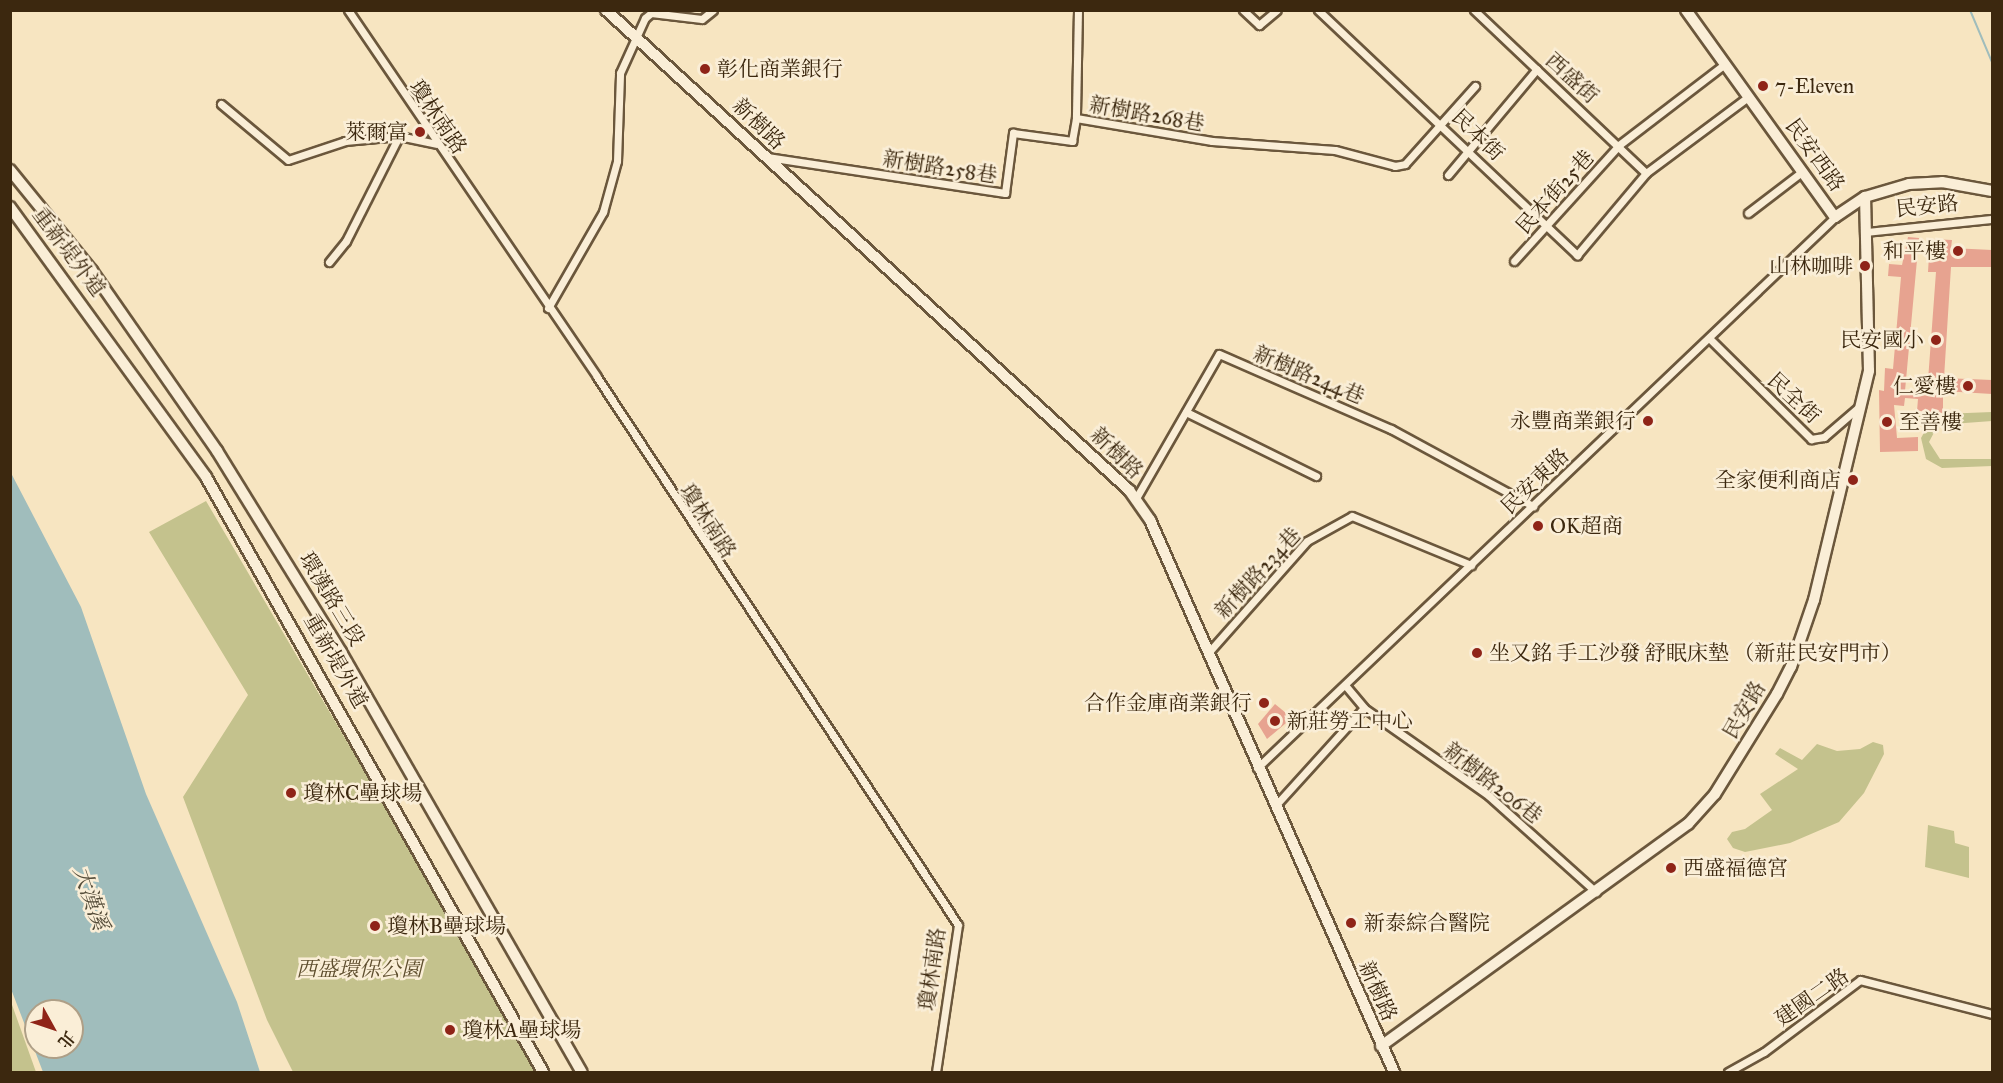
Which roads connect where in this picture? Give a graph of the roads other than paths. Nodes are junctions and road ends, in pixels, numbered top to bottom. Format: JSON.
{"nodes":[{"id":1,"x":348,"y":10,"type":"edge"},
{"id":2,"x":606,"y":10,"type":"edge"},
{"id":3,"x":713,"y":10,"type":"edge"},
{"id":4,"x":1078,"y":10,"type":"edge"},
{"id":5,"x":1243,"y":10,"type":"edge"},
{"id":6,"x":1277,"y":10,"type":"edge"},
{"id":7,"x":1318,"y":10,"type":"edge"},
{"id":8,"x":1474,"y":10,"type":"edge"},
{"id":9,"x":1686,"y":10,"type":"edge"},
{"id":10,"x":636,"y":35,"type":"junction"},
{"id":11,"x":1725,"y":64,"type":"junction"},
{"id":12,"x":1537,"y":69,"type":"junction"},
{"id":13,"x":1474,"y":86,"type":"dead end"},
{"id":14,"x":1748,"y":97,"type":"junction"},
{"id":15,"x":221,"y":104,"type":"dead end"},
{"id":16,"x":1076,"y":118,"type":"junction"},
{"id":17,"x":1441,"y":124,"type":"junction"},
{"id":18,"x":399,"y":136,"type":"junction"},
{"id":19,"x":436,"y":144,"type":"junction"},
{"id":20,"x":1619,"y":145,"type":"junction"},
{"id":21,"x":1470,"y":151,"type":"junction"},
{"id":22,"x":764,"y":156,"type":"junction"},
{"id":23,"x":10,"y":170,"type":"edge"},
{"id":24,"x":1803,"y":171,"type":"junction"},
{"id":25,"x":1647,"y":173,"type":"junction"},
{"id":26,"x":1448,"y":175,"type":"dead end"},
{"id":27,"x":1992,"y":191,"type":"edge"},
{"id":28,"x":1865,"y":197,"type":"junction"},
{"id":29,"x":10,"y":207,"type":"edge"},
{"id":30,"x":1748,"y":213,"type":"dead end"},
{"id":31,"x":1835,"y":217,"type":"junction"},
{"id":32,"x":1992,"y":219,"type":"edge"},
{"id":33,"x":1549,"y":227,"type":"junction"},
{"id":34,"x":1866,"y":232,"type":"junction"},
{"id":35,"x":329,"y":261,"type":"dead end"},
{"id":36,"x":1514,"y":261,"type":"dead end"},
{"id":37,"x":548,"y":308,"type":"junction"},
{"id":38,"x":1709,"y":338,"type":"junction"},
{"id":39,"x":1862,"y":404,"type":"junction"},
{"id":40,"x":1186,"y":412,"type":"junction"},
{"id":41,"x":1316,"y":477,"type":"dead end"},
{"id":42,"x":1136,"y":500,"type":"junction"},
{"id":43,"x":1533,"y":506,"type":"junction"},
{"id":44,"x":1471,"y":565,"type":"junction"},
{"id":45,"x":1208,"y":653,"type":"junction"},
{"id":46,"x":1345,"y":685,"type":"junction"},
{"id":47,"x":1364,"y":708,"type":"junction"},
{"id":48,"x":1257,"y":768,"type":"junction"},
{"id":49,"x":1275,"y":806,"type":"junction"},
{"id":50,"x":1596,"y":892,"type":"junction"},
{"id":51,"x":1992,"y":1014,"type":"edge"},
{"id":52,"x":1384,"y":1051,"type":"junction"},
{"id":53,"x":540,"y":1061,"type":"junction"},
{"id":54,"x":543,"y":1072,"type":"edge"},
{"id":55,"x":549,"y":1072,"type":"edge"},
{"id":56,"x":582,"y":1072,"type":"edge"},
{"id":57,"x":936,"y":1072,"type":"edge"},
{"id":58,"x":1394,"y":1072,"type":"edge"},
{"id":59,"x":1401,"y":1072,"type":"edge"},
{"id":60,"x":1728,"y":1072,"type":"edge"}],
"edges":[{"from":1,"to":19,"type":"street","name":"瓊林南路"},
{"from":2,"to":10,"type":"street","name":"新樹路"},
{"from":3,"to":10,"type":"street"},
{"from":4,"to":16,"type":"street","name":"新樹路268巷"},
{"from":5,"to":6,"type":"street"},
{"from":7,"to":17,"type":"street","name":"民本街"},
{"from":8,"to":12,"type":"street","name":"西盛街"},
{"from":9,"to":11,"type":"street","name":"民安西路"},
{"from":10,"to":22,"type":"street","name":"新樹路"},
{"from":10,"to":37,"type":"street"},
{"from":11,"to":14,"type":"street","name":"民安西路"},
{"from":11,"to":20,"type":"street","name":"民本街25巷"},
{"from":12,"to":20,"type":"street","name":"西盛街"},
{"from":12,"to":21,"type":"street"},
{"from":13,"to":17,"type":"street","name":"新樹路268巷"},
{"from":14,"to":24,"type":"street","name":"民安西路"},
{"from":14,"to":25,"type":"street"},
{"from":15,"to":18,"type":"street"},
{"from":16,"to":17,"type":"street","name":"新樹路268巷"},
{"from":16,"to":22,"type":"street","name":"新樹路258巷"},
{"from":17,"to":21,"type":"street","name":"民本街"},
{"from":18,"to":19,"type":"street"},
{"from":18,"to":35,"type":"street"},
{"from":19,"to":37,"type":"street","name":"瓊林南路"},
{"from":20,"to":25,"type":"street","name":"西盛街"},
{"from":20,"to":33,"type":"street","name":"民本街25巷"},
{"from":21,"to":26,"type":"street"},
{"from":21,"to":33,"type":"street","name":"民本街"},
{"from":22,"to":42,"type":"street","name":"新樹路"},
{"from":23,"to":56,"type":"street","name":"環漢路三段"},
{"from":24,"to":30,"type":"street"},
{"from":24,"to":31,"type":"street","name":"民安西路"},
{"from":25,"to":33,"type":"street","name":"民本街"},
{"from":27,"to":28,"type":"street","name":"民安西路"},
{"from":28,"to":31,"type":"street","name":"民安西路"},
{"from":28,"to":34,"type":"street","name":"民安路"},
{"from":29,"to":53,"type":"street","name":"重新堤外道"},
{"from":31,"to":38,"type":"street","name":"民安東路"},
{"from":32,"to":34,"type":"street","name":"民安路"},
{"from":33,"to":36,"type":"street","name":"民本街25巷"},
{"from":34,"to":39,"type":"street","name":"民安路"},
{"from":37,"to":57,"type":"street","name":"瓊林南路"},
{"from":38,"to":39,"type":"street","name":"民全街"},
{"from":38,"to":43,"type":"street","name":"民安東路"},
{"from":39,"to":50,"type":"street","name":"民安路"},
{"from":40,"to":41,"type":"street"},
{"from":40,"to":42,"type":"street","name":"新樹路244巷"},
{"from":40,"to":43,"type":"street","name":"新樹路244巷"},
{"from":42,"to":45,"type":"street","name":"新樹路"},
{"from":43,"to":44,"type":"street","name":"民安東路"},
{"from":44,"to":45,"type":"street","name":"新樹路234巷"},
{"from":44,"to":46,"type":"street","name":"民安東路"},
{"from":45,"to":48,"type":"street","name":"新樹路"},
{"from":46,"to":47,"type":"street","name":"新樹路206巷"},
{"from":46,"to":48,"type":"street","name":"民安東路"},
{"from":47,"to":49,"type":"street"},
{"from":47,"to":50,"type":"street","name":"新樹路206巷"},
{"from":48,"to":49,"type":"street","name":"新樹路"},
{"from":49,"to":52,"type":"street","name":"新樹路"},
{"from":50,"to":52,"type":"street","name":"民安路"},
{"from":51,"to":60,"type":"street","name":"建國二路"},
{"from":52,"to":58,"type":"street","name":"新樹路"},
{"from":52,"to":59,"type":"street"},
{"from":53,"to":54,"type":"street","name":"重新堤外道"},
{"from":53,"to":55,"type":"street","name":"重新堤外道"}]}
